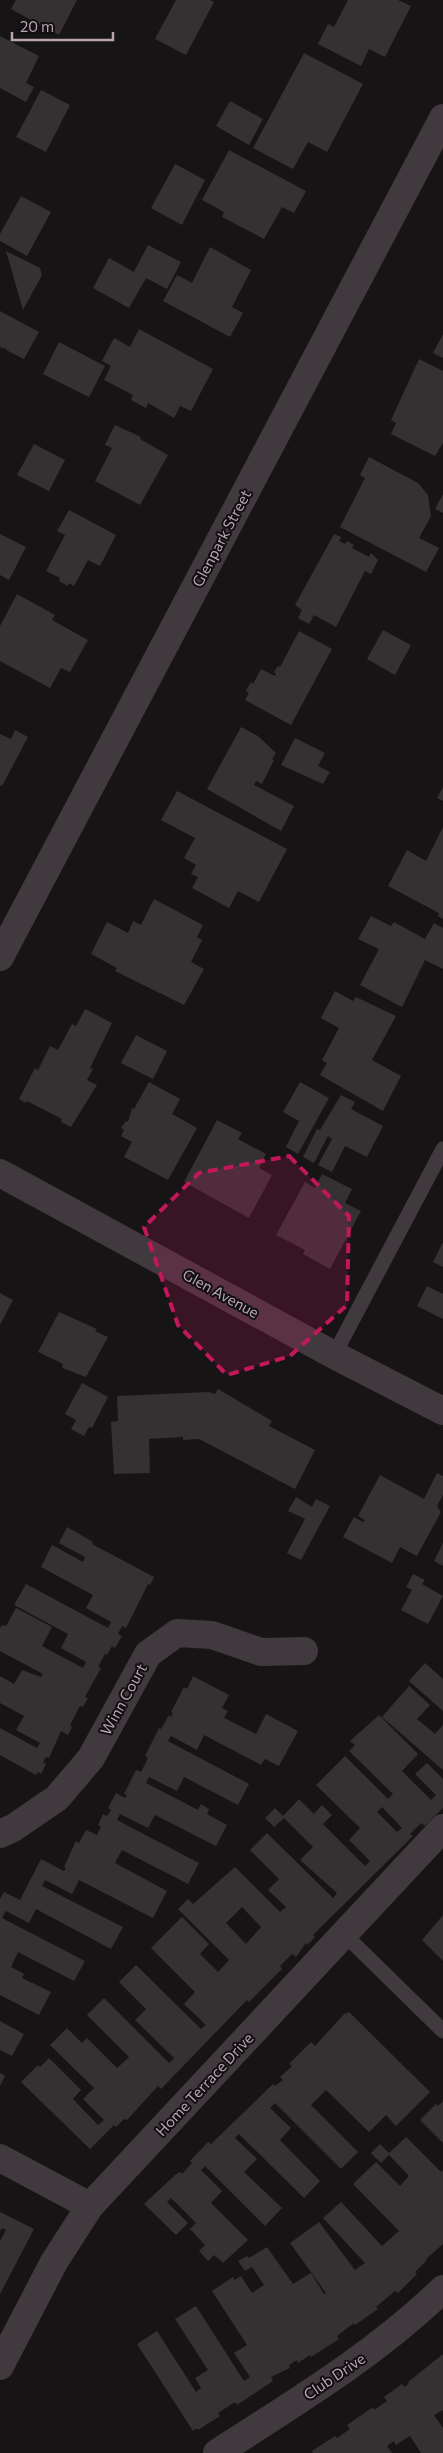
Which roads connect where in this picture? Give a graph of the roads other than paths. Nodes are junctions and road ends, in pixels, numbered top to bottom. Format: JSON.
{"nodes":[{"id":1,"x":443,"y":118,"type":"edge"},
{"id":2,"x":0,"y":957,"type":"edge"},
{"id":3,"x":443,"y":1149,"type":"edge"},
{"id":4,"x":0,"y":1174,"type":"edge"},
{"id":5,"x":334,"y":1355,"type":"junction"},
{"id":6,"x":443,"y":1411,"type":"edge"},
{"id":7,"x":304,"y":1650,"type":"dead end"},
{"id":8,"x":443,"y":1828,"type":"edge"},
{"id":9,"x":0,"y":1834,"type":"edge"},
{"id":10,"x":344,"y":1934,"type":"junction"},
{"id":11,"x":443,"y":2031,"type":"edge"},
{"id":12,"x":0,"y":2158,"type":"edge"},
{"id":13,"x":90,"y":2206,"type":"junction"},
{"id":14,"x":443,"y":2289,"type":"edge"},
{"id":15,"x":0,"y":2366,"type":"edge"},
{"id":16,"x":217,"y":2453,"type":"edge"}],
"edges":[{"from":1,"to":2,"type":"street","name":"Glenpark Street"},
{"from":3,"to":5,"type":"lane"},
{"from":4,"to":5,"type":"street","name":"Glen Avenue"},
{"from":5,"to":6,"type":"street","name":"Glen Avenue"},
{"from":7,"to":9,"type":"street","name":"Winn Court"},
{"from":8,"to":10,"type":"street","name":"Home Terrace Drive"},
{"from":10,"to":11,"type":"lane"},
{"from":10,"to":13,"type":"street","name":"Home Terrace Drive"},
{"from":12,"to":13,"type":"street"},
{"from":13,"to":15,"type":"street","name":"Home Terrace Drive"},
{"from":14,"to":16,"type":"street","name":"Club Drive"}]}
